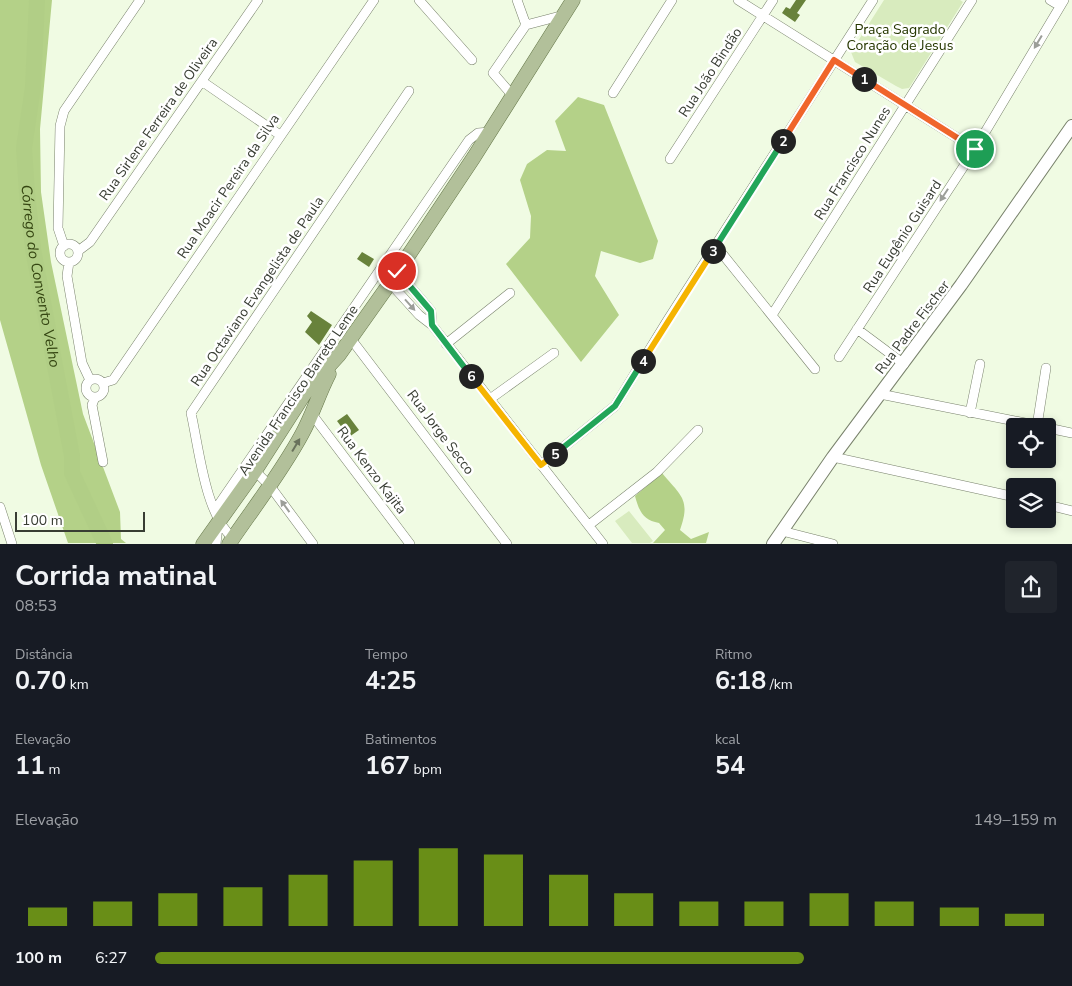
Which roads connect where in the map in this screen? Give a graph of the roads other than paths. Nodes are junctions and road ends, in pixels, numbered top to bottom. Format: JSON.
{"nodes":[{"id":1,"x":140,"y":0,"type":"edge"},
{"id":2,"x":258,"y":0,"type":"edge"},
{"id":3,"x":374,"y":0,"type":"edge"},
{"id":4,"x":418,"y":0,"type":"edge"},
{"id":5,"x":517,"y":0,"type":"edge"},
{"id":6,"x":574,"y":0,"type":"edge"},
{"id":7,"x":672,"y":0,"type":"edge"},
{"id":8,"x":738,"y":0,"type":"edge"},
{"id":9,"x":773,"y":0,"type":"edge"},
{"id":10,"x":873,"y":0,"type":"edge"},
{"id":11,"x":972,"y":0,"type":"edge"},
{"id":12,"x":1050,"y":0,"type":"edge"},
{"id":13,"x":1062,"y":3,"type":"edge"},
{"id":14,"x":564,"y":15,"type":"junction"},
{"id":15,"x":763,"y":16,"type":"junction"},
{"id":16,"x":526,"y":25,"type":"junction"},
{"id":17,"x":472,"y":60,"type":"dead end"},
{"id":18,"x":834,"y":60,"type":"junction"},
{"id":19,"x":202,"y":82,"type":"junction"},
{"id":20,"x":408,"y":91,"type":"dead end"},
{"id":21,"x":613,"y":93,"type":"dead end"},
{"id":22,"x":513,"y":96,"type":"junction"},
{"id":23,"x":906,"y":104,"type":"junction"},
{"id":24,"x":1072,"y":126,"type":"edge"},
{"id":25,"x":490,"y":132,"type":"junction"},
{"id":26,"x":280,"y":135,"type":"junction"},
{"id":27,"x":975,"y":149,"type":"junction"},
{"id":28,"x":670,"y":159,"type":"dead end"},
{"id":29,"x":64,"y":246,"type":"junction"},
{"id":30,"x":716,"y":246,"type":"junction"},
{"id":31,"x":78,"y":250,"type":"junction"},
{"id":32,"x":69,"y":262,"type":"junction"},
{"id":33,"x":393,"y":277,"type":"junction"},
{"id":34,"x":510,"y":293,"type":"dead end"},
{"id":35,"x":772,"y":315,"type":"junction"},
{"id":36,"x":432,"y":325,"type":"junction"},
{"id":37,"x":857,"y":329,"type":"junction"},
{"id":38,"x":351,"y":339,"type":"junction"},
{"id":39,"x":446,"y":344,"type":"junction"},
{"id":40,"x":554,"y":353,"type":"dead end"},
{"id":41,"x":339,"y":356,"type":"junction"},
{"id":42,"x":840,"y":357,"type":"dead end"},
{"id":43,"x":904,"y":364,"type":"junction"},
{"id":44,"x":980,"y":364,"type":"dead end"},
{"id":45,"x":1046,"y":368,"type":"dead end"},
{"id":46,"x":815,"y":369,"type":"dead end"},
{"id":47,"x":90,"y":380,"type":"junction"},
{"id":48,"x":103,"y":383,"type":"junction"},
{"id":49,"x":880,"y":394,"type":"junction"},
{"id":50,"x":95,"y":397,"type":"junction"},
{"id":51,"x":490,"y":399,"type":"junction"},
{"id":52,"x":311,"y":413,"type":"junction"},
{"id":53,"x":970,"y":413,"type":"junction"},
{"id":54,"x":1039,"y":418,"type":"edge"},
{"id":55,"x":1006,"y":420,"type":"edge"},
{"id":56,"x":698,"y":430,"type":"dead end"},
{"id":57,"x":1056,"y":430,"type":"edge"},
{"id":58,"x":1072,"y":433,"type":"edge"},
{"id":59,"x":833,"y":457,"type":"junction"},
{"id":60,"x":102,"y":462,"type":"dead end"},
{"id":61,"x":541,"y":465,"type":"junction"},
{"id":62,"x":255,"y":471,"type":"junction"},
{"id":63,"x":270,"y":486,"type":"junction"},
{"id":64,"x":1006,"y":495,"type":"edge"},
{"id":65,"x":0,"y":507,"type":"edge"},
{"id":66,"x":1056,"y":507,"type":"edge"},
{"id":67,"x":1072,"y":511,"type":"edge"},
{"id":68,"x":217,"y":516,"type":"junction"},
{"id":69,"x":589,"y":525,"type":"junction"},
{"id":70,"x":782,"y":531,"type":"junction"},
{"id":71,"x":231,"y":541,"type":"edge"},
{"id":72,"x":12,"y":544,"type":"edge"},
{"id":73,"x":203,"y":544,"type":"edge"},
{"id":74,"x":216,"y":544,"type":"edge"},
{"id":75,"x":313,"y":544,"type":"edge"},
{"id":76,"x":410,"y":544,"type":"edge"},
{"id":77,"x":507,"y":544,"type":"edge"},
{"id":78,"x":603,"y":544,"type":"edge"},
{"id":79,"x":773,"y":544,"type":"edge"},
{"id":80,"x":833,"y":544,"type":"edge"}],
"edges":[{"from":1,"to":29,"type":"street"},
{"from":2,"to":19,"type":"street","name":"Rua Sirlene Ferreira de Oliveira"},
{"from":3,"to":26,"type":"street","name":"Rua Moacir Pereira da Silva"},
{"from":4,"to":17,"type":"street"},
{"from":5,"to":16,"type":"street"},
{"from":6,"to":14,"type":"main road","name":"Avenida Francisco Barreto Leme"},
{"from":7,"to":21,"type":"street"},
{"from":8,"to":15,"type":"street"},
{"from":9,"to":15,"type":"street","name":"Rua João Bindão"},
{"from":10,"to":18,"type":"street"},
{"from":11,"to":23,"type":"street","name":"Rua Francisco Nunes"},
{"from":12,"to":13,"type":"street"},
{"from":13,"to":27,"type":"street","name":"Rua Eugênio Guisard","one_way":true},
{"from":14,"to":16,"type":"street"},
{"from":14,"to":22,"type":"main road","name":"Avenida Francisco Barreto Leme"},
{"from":15,"to":18,"type":"street"},
{"from":15,"to":28,"type":"street","name":"Rua João Bindão"},
{"from":16,"to":22,"type":"street"},
{"from":18,"to":23,"type":"street"},
{"from":18,"to":30,"type":"street"},
{"from":19,"to":26,"type":"street"},
{"from":19,"to":31,"type":"street","name":"Rua Sirlene Ferreira de Oliveira"},
{"from":20,"to":68,"type":"street","name":"Rua Octaviano Evangelista de Paula"},
{"from":22,"to":25,"type":"main road","name":"Avenida Francisco Barreto Leme"},
{"from":23,"to":27,"type":"street"},
{"from":23,"to":35,"type":"street","name":"Rua Francisco Nunes"},
{"from":24,"to":43,"type":"main road","name":"Rua Padre Fischer"},
{"from":25,"to":33,"type":"main road","name":"Avenida Francisco Barreto Leme"},
{"from":25,"to":68,"type":"street","name":"Avenida Francisco Barreto Leme"},
{"from":26,"to":48,"type":"street","name":"Rua Moacir Pereira da Silva"},
{"from":27,"to":37,"type":"street","name":"Rua Eugênio Guisard","one_way":true},
{"from":29,"to":31,"type":"street"},
{"from":29,"to":32,"type":"street"},
{"from":30,"to":35,"type":"street"},
{"from":30,"to":61,"type":"street"},
{"from":31,"to":32,"type":"street"},
{"from":32,"to":47,"type":"street"},
{"from":33,"to":36,"type":"street","one_way":true},
{"from":33,"to":36,"type":"street"},
{"from":33,"to":38,"type":"main road","name":"Avenida Francisco Barreto Leme"},
{"from":34,"to":39,"type":"street"},
{"from":35,"to":46,"type":"street"},
{"from":36,"to":39,"type":"street"},
{"from":37,"to":42,"type":"street","name":"Rua Eugênio Guisard"},
{"from":37,"to":43,"type":"street"},
{"from":38,"to":41,"type":"main road","name":"Avenida Francisco Barreto Leme"},
{"from":38,"to":77,"type":"street","name":"Rua Jorge Secco"},
{"from":39,"to":51,"type":"street"},
{"from":40,"to":51,"type":"street"},
{"from":41,"to":52,"type":"main road","name":"Avenida Francisco Barreto Leme"},
{"from":41,"to":62,"type":"main road","name":"Avenida Francisco Barreto Leme"},
{"from":43,"to":49,"type":"main road","name":"Rua Padre Fischer"},
{"from":44,"to":53,"type":"street"},
{"from":45,"to":54,"type":"street"},
{"from":47,"to":48,"type":"street"},
{"from":47,"to":50,"type":"street"},
{"from":48,"to":50,"type":"street"},
{"from":49,"to":53,"type":"street"},
{"from":49,"to":59,"type":"main road","name":"Rua Padre Fischer"},
{"from":50,"to":60,"type":"street"},
{"from":51,"to":61,"type":"street"},
{"from":63,"to":52,"type":"main road","name":"Avenida Francisco Barreto Leme","one_way":true},
{"from":52,"to":76,"type":"street","name":"Rua Kenzo Kajita"},
{"from":53,"to":55,"type":"street"},
{"from":56,"to":69,"type":"street"},
{"from":57,"to":58,"type":"street"},
{"from":59,"to":64,"type":"street"},
{"from":59,"to":70,"type":"main road","name":"Rua Padre Fischer"},
{"from":61,"to":69,"type":"street"},
{"from":62,"to":63,"type":"street"},
{"from":62,"to":68,"type":"main road","name":"Avenida Francisco Barreto Leme"},
{"from":63,"to":71,"type":"main road","name":"Avenida Francisco Barreto Leme"},
{"from":75,"to":63,"type":"street","one_way":true},
{"from":65,"to":72,"type":"street"},
{"from":66,"to":67,"type":"street"},
{"from":68,"to":71,"type":"street"},
{"from":68,"to":73,"type":"main road","name":"Avenida Francisco Barreto Leme"},
{"from":68,"to":74,"type":"street"},
{"from":69,"to":78,"type":"street"},
{"from":70,"to":79,"type":"main road","name":"Rua Padre Fischer"},
{"from":70,"to":80,"type":"street"}]}
